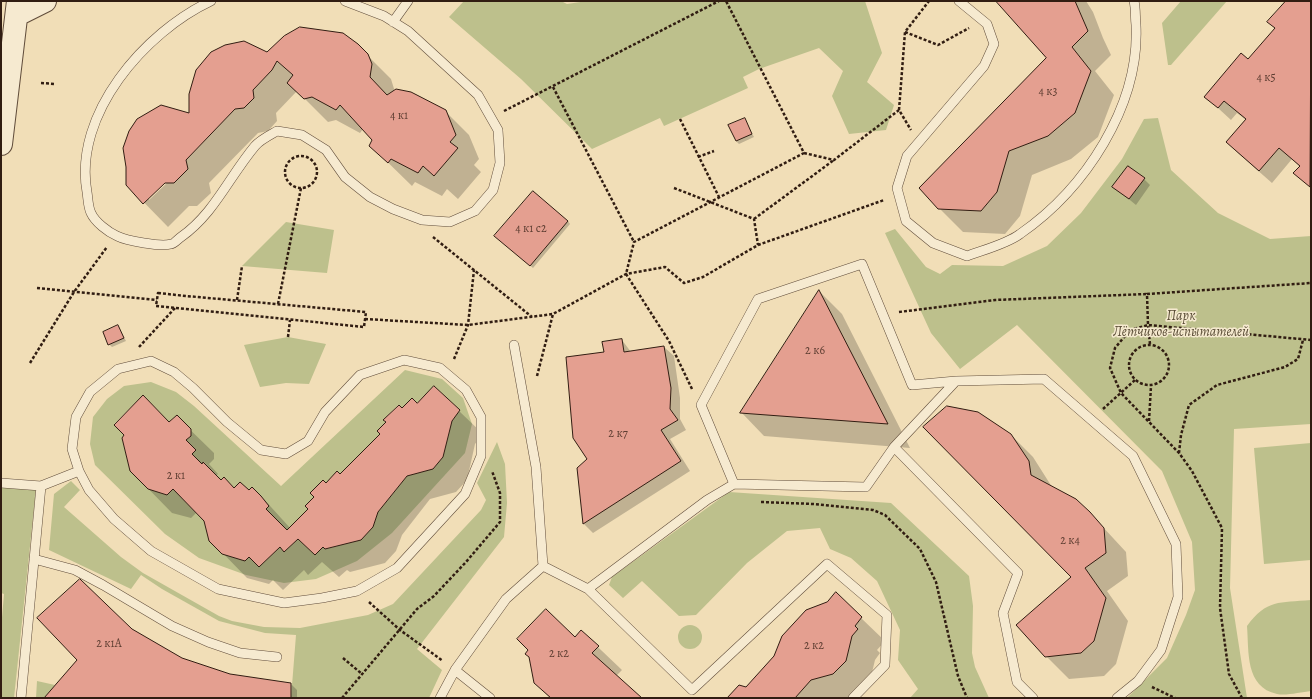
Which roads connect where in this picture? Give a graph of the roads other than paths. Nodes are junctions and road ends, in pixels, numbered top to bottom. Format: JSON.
{"nodes":[{"id":1,"x":45,"y":1,"type":"edge"},
{"id":2,"x":211,"y":1,"type":"edge"},
{"id":3,"x":345,"y":1,"type":"edge"},
{"id":4,"x":408,"y":1,"type":"edge"},
{"id":5,"x":959,"y":1,"type":"edge"},
{"id":6,"x":1134,"y":1,"type":"edge"},
{"id":7,"x":18,"y":8,"type":"edge"},
{"id":8,"x":393,"y":22,"type":"junction"},
{"id":9,"x":1,"y":144,"type":"edge"},
{"id":10,"x":514,"y":345,"type":"dead end"},
{"id":11,"x":956,"y":381,"type":"junction"},
{"id":12,"x":894,"y":447,"type":"junction"},
{"id":13,"x":79,"y":471,"type":"junction"},
{"id":14,"x":1,"y":483,"type":"edge"},
{"id":15,"x":734,"y":484,"type":"junction"},
{"id":16,"x":41,"y":486,"type":"junction"},
{"id":17,"x":34,"y":559,"type":"junction"},
{"id":18,"x":543,"y":566,"type":"junction"},
{"id":19,"x":588,"y":589,"type":"junction"},
{"id":20,"x":276,"y":657,"type":"dead end"},
{"id":21,"x":455,"y":670,"type":"junction"},
{"id":22,"x":21,"y":698,"type":"edge"},
{"id":23,"x":440,"y":698,"type":"edge"},
{"id":24,"x":490,"y":698,"type":"edge"},
{"id":25,"x":853,"y":698,"type":"edge"},
{"id":26,"x":1033,"y":698,"type":"edge"},
{"id":27,"x":1117,"y":698,"type":"edge"}],
"edges":[{"from":1,"to":7,"type":"street"},
{"from":2,"to":8,"type":"lane"},
{"from":3,"to":8,"type":"lane"},
{"from":4,"to":8,"type":"lane"},
{"from":5,"to":6,"type":"lane"},
{"from":7,"to":9,"type":"street"},
{"from":10,"to":18,"type":"lane"},
{"from":11,"to":12,"type":"lane"},
{"from":11,"to":15,"type":"lane"},
{"from":11,"to":27,"type":"lane"},
{"from":12,"to":15,"type":"lane"},
{"from":12,"to":26,"type":"lane"},
{"from":13,"to":13,"type":"lane"},
{"from":13,"to":16,"type":"lane"},
{"from":14,"to":16,"type":"lane"},
{"from":15,"to":19,"type":"lane"},
{"from":16,"to":17,"type":"lane"},
{"from":17,"to":20,"type":"lane"},
{"from":17,"to":22,"type":"lane"},
{"from":18,"to":19,"type":"lane"},
{"from":18,"to":21,"type":"lane"},
{"from":19,"to":25,"type":"lane"},
{"from":21,"to":23,"type":"lane"},
{"from":21,"to":24,"type":"lane"}]}
